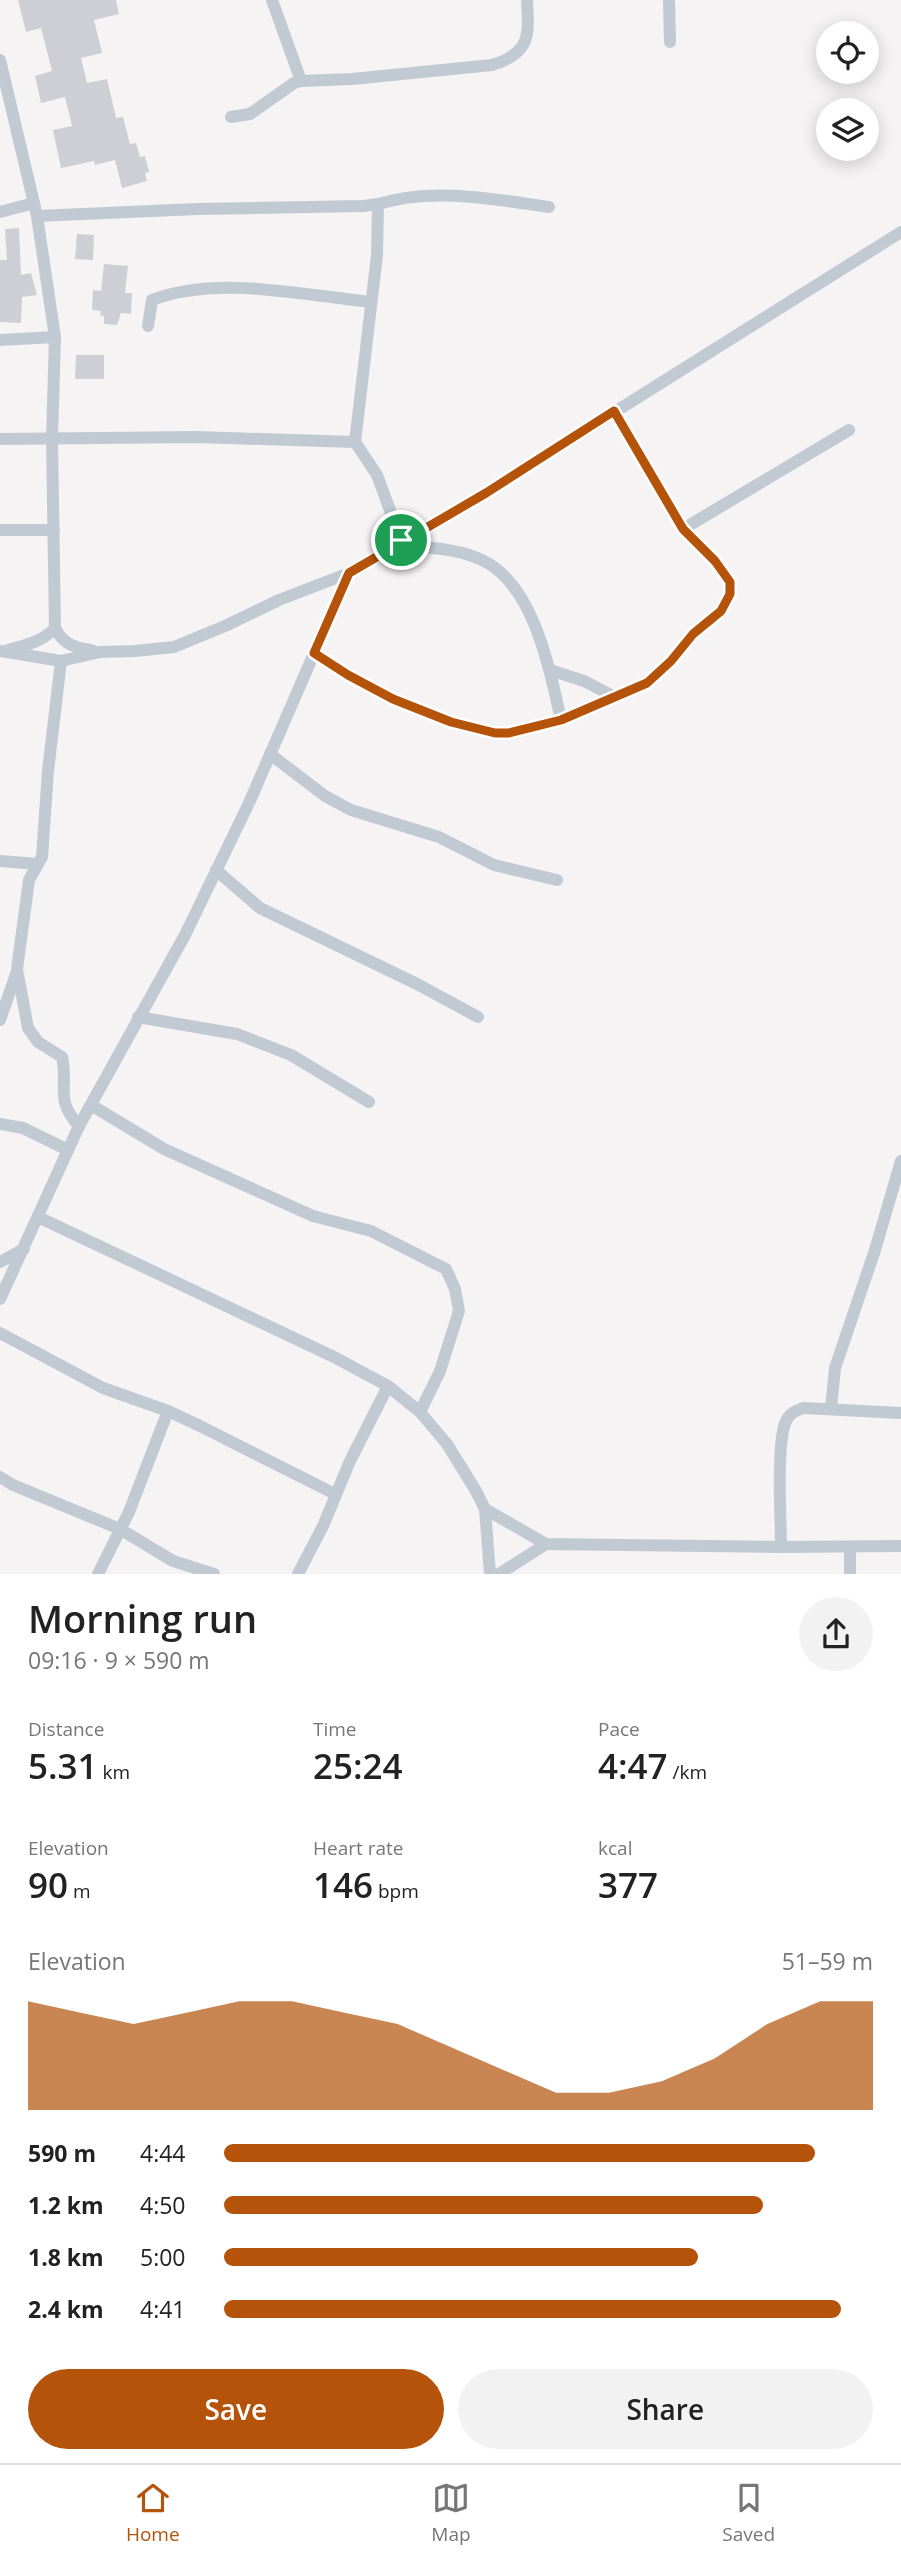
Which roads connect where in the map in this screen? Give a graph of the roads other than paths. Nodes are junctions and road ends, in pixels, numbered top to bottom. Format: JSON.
{"nodes":[{"id":1,"x":272,"y":0,"type":"edge"},
{"id":2,"x":527,"y":0,"type":"edge"},
{"id":3,"x":669,"y":0,"type":"edge"},
{"id":4,"x":670,"y":43,"type":"dead end"},
{"id":5,"x":0,"y":60,"type":"edge"},
{"id":6,"x":2,"y":79,"type":"edge"},
{"id":7,"x":302,"y":81,"type":"junction"},
{"id":8,"x":232,"y":117,"type":"dead end"},
{"id":9,"x":378,"y":204,"type":"junction"},
{"id":10,"x":549,"y":207,"type":"dead end"},
{"id":11,"x":36,"y":209,"type":"junction"},
{"id":12,"x":0,"y":212,"type":"edge"},
{"id":13,"x":901,"y":232,"type":"edge"},
{"id":14,"x":370,"y":302,"type":"junction"},
{"id":15,"x":148,"y":326,"type":"dead end"},
{"id":16,"x":55,"y":337,"type":"junction"},
{"id":17,"x":0,"y":340,"type":"edge"},
{"id":18,"x":614,"y":411,"type":"junction"},
{"id":19,"x":849,"y":430,"type":"dead end"},
{"id":20,"x":0,"y":439,"type":"edge"},
{"id":21,"x":52,"y":439,"type":"junction"},
{"id":22,"x":355,"y":442,"type":"junction"},
{"id":23,"x":683,"y":529,"type":"junction"},
{"id":24,"x":0,"y":530,"type":"edge"},
{"id":25,"x":54,"y":530,"type":"junction"},
{"id":26,"x":398,"y":542,"type":"junction"},
{"id":27,"x":349,"y":573,"type":"junction"},
{"id":28,"x":55,"y":628,"type":"junction"},
{"id":29,"x":2,"y":651,"type":"edge"},
{"id":30,"x":100,"y":652,"type":"junction"},
{"id":31,"x":314,"y":653,"type":"junction"},
{"id":32,"x":61,"y":661,"type":"junction"},
{"id":33,"x":550,"y":670,"type":"junction"},
{"id":34,"x":612,"y":696,"type":"junction"},
{"id":35,"x":561,"y":720,"type":"junction"},
{"id":36,"x":270,"y":754,"type":"junction"},
{"id":37,"x":0,"y":861,"type":"edge"},
{"id":38,"x":38,"y":863,"type":"junction"},
{"id":39,"x":216,"y":870,"type":"junction"},
{"id":40,"x":558,"y":880,"type":"dead end"},
{"id":41,"x":17,"y":969,"type":"junction"},
{"id":42,"x":138,"y":1017,"type":"junction"},
{"id":43,"x":478,"y":1017,"type":"dead end"},
{"id":44,"x":0,"y":1020,"type":"edge"},
{"id":45,"x":369,"y":1102,"type":"dead end"},
{"id":46,"x":91,"y":1105,"type":"junction"},
{"id":47,"x":0,"y":1124,"type":"edge"},
{"id":48,"x":79,"y":1126,"type":"junction"},
{"id":49,"x":68,"y":1150,"type":"junction"},
{"id":50,"x":901,"y":1161,"type":"edge"},
{"id":51,"x":38,"y":1217,"type":"junction"},
{"id":52,"x":24,"y":1249,"type":"junction"},
{"id":53,"x":0,"y":1262,"type":"edge"},
{"id":54,"x":0,"y":1299,"type":"edge"},
{"id":55,"x":0,"y":1333,"type":"edge"},
{"id":56,"x":388,"y":1386,"type":"junction"},
{"id":57,"x":831,"y":1408,"type":"junction"},
{"id":58,"x":168,"y":1411,"type":"junction"},
{"id":59,"x":420,"y":1412,"type":"junction"},
{"id":60,"x":901,"y":1413,"type":"edge"},
{"id":61,"x":0,"y":1477,"type":"edge"},
{"id":62,"x":335,"y":1494,"type":"junction"},
{"id":63,"x":485,"y":1509,"type":"junction"},
{"id":64,"x":120,"y":1529,"type":"junction"},
{"id":65,"x":546,"y":1544,"type":"junction"},
{"id":66,"x":901,"y":1546,"type":"edge"},
{"id":67,"x":781,"y":1547,"type":"junction"},
{"id":68,"x":850,"y":1547,"type":"junction"},
{"id":69,"x":98,"y":1574,"type":"edge"},
{"id":70,"x":214,"y":1574,"type":"edge"},
{"id":71,"x":298,"y":1574,"type":"edge"},
{"id":72,"x":490,"y":1574,"type":"edge"},
{"id":73,"x":499,"y":1574,"type":"edge"},
{"id":74,"x":850,"y":1574,"type":"edge"}],
"edges":[{"from":1,"to":7,"type":"street"},
{"from":2,"to":7,"type":"street"},
{"from":3,"to":4,"type":"street"},
{"from":5,"to":6,"type":"street"},
{"from":6,"to":11,"type":"street"},
{"from":7,"to":8,"type":"street"},
{"from":9,"to":10,"type":"street"},
{"from":9,"to":11,"type":"street"},
{"from":9,"to":14,"type":"street"},
{"from":11,"to":12,"type":"street"},
{"from":11,"to":16,"type":"street"},
{"from":13,"to":18,"type":"street"},
{"from":14,"to":15,"type":"street"},
{"from":14,"to":22,"type":"street"},
{"from":16,"to":17,"type":"street"},
{"from":16,"to":21,"type":"street"},
{"from":18,"to":23,"type":"street"},
{"from":18,"to":26,"type":"street"},
{"from":19,"to":23,"type":"street"},
{"from":20,"to":21,"type":"street"},
{"from":21,"to":22,"type":"street"},
{"from":21,"to":25,"type":"street"},
{"from":22,"to":26,"type":"street"},
{"from":23,"to":34,"type":"street"},
{"from":24,"to":25,"type":"street"},
{"from":25,"to":28,"type":"street"},
{"from":26,"to":27,"type":"street"},
{"from":26,"to":33,"type":"street"},
{"from":27,"to":30,"type":"street"},
{"from":27,"to":31,"type":"street"},
{"from":28,"to":29,"type":"street"},
{"from":28,"to":30,"type":"street"},
{"from":29,"to":32,"type":"street"},
{"from":30,"to":32,"type":"street"},
{"from":31,"to":35,"type":"street"},
{"from":31,"to":36,"type":"street"},
{"from":32,"to":38,"type":"street"},
{"from":33,"to":34,"type":"street"},
{"from":33,"to":35,"type":"street"},
{"from":34,"to":35,"type":"street"},
{"from":36,"to":39,"type":"street"},
{"from":36,"to":40,"type":"street"},
{"from":37,"to":38,"type":"street"},
{"from":38,"to":41,"type":"street"},
{"from":39,"to":42,"type":"street"},
{"from":39,"to":43,"type":"street"},
{"from":41,"to":44,"type":"street"},
{"from":41,"to":48,"type":"street"},
{"from":42,"to":45,"type":"street"},
{"from":42,"to":46,"type":"street"},
{"from":46,"to":48,"type":"street"},
{"from":46,"to":59,"type":"street"},
{"from":47,"to":49,"type":"street"},
{"from":48,"to":49,"type":"street"},
{"from":49,"to":51,"type":"street"},
{"from":50,"to":57,"type":"street"},
{"from":51,"to":52,"type":"street"},
{"from":51,"to":56,"type":"street"},
{"from":52,"to":53,"type":"street"},
{"from":52,"to":54,"type":"street"},
{"from":55,"to":58,"type":"street"},
{"from":56,"to":59,"type":"street"},
{"from":56,"to":62,"type":"street"},
{"from":57,"to":60,"type":"street"},
{"from":57,"to":67,"type":"street"},
{"from":58,"to":62,"type":"street"},
{"from":58,"to":64,"type":"street"},
{"from":59,"to":63,"type":"street"},
{"from":61,"to":64,"type":"street"},
{"from":62,"to":71,"type":"street"},
{"from":63,"to":65,"type":"street"},
{"from":63,"to":72,"type":"street"},
{"from":64,"to":69,"type":"street"},
{"from":64,"to":70,"type":"street"},
{"from":65,"to":67,"type":"street"},
{"from":65,"to":73,"type":"street"},
{"from":66,"to":68,"type":"street"},
{"from":67,"to":68,"type":"street"},
{"from":68,"to":74,"type":"street"}]}
